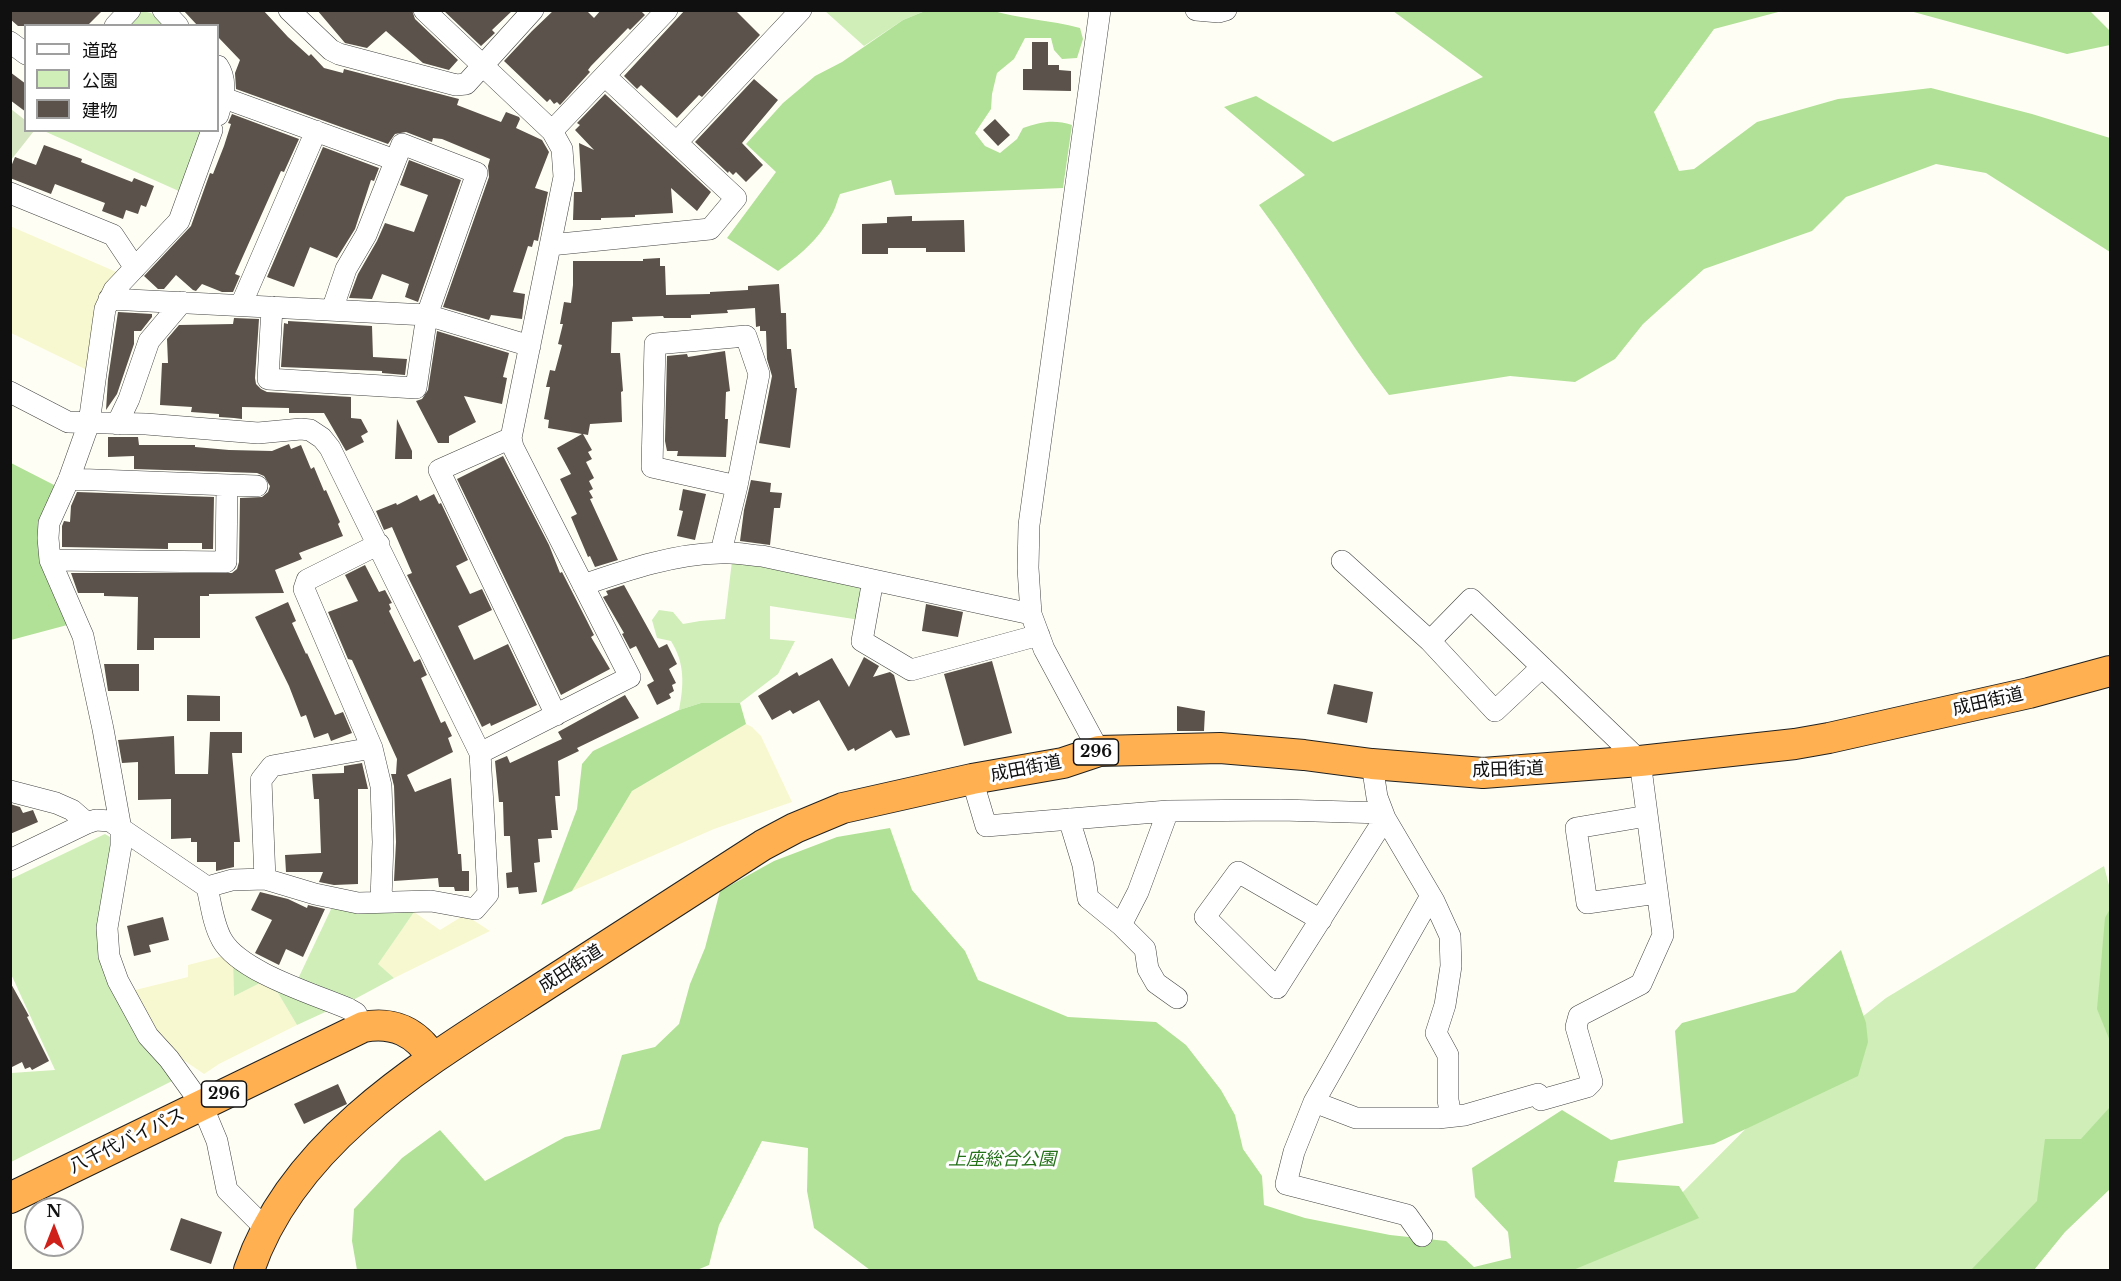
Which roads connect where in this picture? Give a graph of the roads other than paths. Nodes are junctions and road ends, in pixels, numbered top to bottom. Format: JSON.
{"nodes":[{"id":1,"x":130,"y":10,"type":"edge"},
{"id":2,"x":163,"y":10,"type":"edge"},
{"id":3,"x":289,"y":10,"type":"edge"},
{"id":4,"x":424,"y":10,"type":"edge"},
{"id":5,"x":533,"y":10,"type":"edge"},
{"id":6,"x":667,"y":10,"type":"edge"},
{"id":7,"x":801,"y":10,"type":"edge"},
{"id":8,"x":1100,"y":10,"type":"edge"},
{"id":9,"x":1196,"y":10,"type":"edge"},
{"id":10,"x":1226,"y":10,"type":"edge"},
{"id":11,"x":117,"y":24,"type":"edge"},
{"id":12,"x":176,"y":24,"type":"edge"},
{"id":13,"x":10,"y":42,"type":"edge"},
{"id":14,"x":24,"y":52,"type":"edge"},
{"id":15,"x":482,"y":65,"type":"junction"},
{"id":16,"x":219,"y":68,"type":"edge"},
{"id":17,"x":605,"y":76,"type":"junction"},
{"id":18,"x":221,"y":106,"type":"edge"},
{"id":19,"x":552,"y":131,"type":"junction"},
{"id":20,"x":211,"y":132,"type":"edge"},
{"id":21,"x":316,"y":132,"type":"junction"},
{"id":22,"x":677,"y":142,"type":"junction"},
{"id":23,"x":395,"y":160,"type":"junction"},
{"id":24,"x":10,"y":193,"type":"edge"},
{"id":25,"x":550,"y":245,"type":"junction"},
{"id":26,"x":135,"y":268,"type":"junction"},
{"id":27,"x":109,"y":299,"type":"junction"},
{"id":28,"x":182,"y":302,"type":"junction"},
{"id":29,"x":241,"y":306,"type":"junction"},
{"id":30,"x":272,"y":307,"type":"junction"},
{"id":31,"x":332,"y":310,"type":"junction"},
{"id":32,"x":427,"y":315,"type":"junction"},
{"id":33,"x":530,"y":346,"type":"junction"},
{"id":34,"x":10,"y":392,"type":"edge"},
{"id":35,"x":89,"y":423,"type":"junction"},
{"id":36,"x":117,"y":424,"type":"junction"},
{"id":37,"x":511,"y":438,"type":"junction"},
{"id":38,"x":69,"y":479,"type":"junction"},
{"id":39,"x":227,"y":485,"type":"junction"},
{"id":40,"x":257,"y":486,"type":"dead end"},
{"id":41,"x":737,"y":486,"type":"junction"},
{"id":42,"x":379,"y":544,"type":"junction"},
{"id":43,"x":721,"y":552,"type":"junction"},
{"id":44,"x":50,"y":560,"type":"junction"},
{"id":45,"x":1342,"y":561,"type":"dead end"},
{"id":46,"x":873,"y":580,"type":"junction"},
{"id":47,"x":583,"y":585,"type":"junction"},
{"id":48,"x":1031,"y":614,"type":"junction"},
{"id":49,"x":1039,"y":635,"type":"junction"},
{"id":50,"x":1430,"y":641,"type":"junction"},
{"id":51,"x":1542,"y":667,"type":"junction"},
{"id":52,"x":2110,"y":671,"type":"edge"},
{"id":53,"x":556,"y":715,"type":"junction"},
{"id":54,"x":372,"y":748,"type":"junction"},
{"id":55,"x":1099,"y":752,"type":"junction"},
{"id":56,"x":480,"y":753,"type":"junction"},
{"id":57,"x":1640,"y":761,"type":"junction"},
{"id":58,"x":1372,"y":764,"type":"junction"},
{"id":59,"x":972,"y":779,"type":"junction"},
{"id":60,"x":10,"y":791,"type":"edge"},
{"id":61,"x":1168,"y":811,"type":"junction"},
{"id":62,"x":1384,"y":815,"type":"junction"},
{"id":63,"x":1647,"y":816,"type":"junction"},
{"id":64,"x":1069,"y":819,"type":"junction"},
{"id":65,"x":87,"y":823,"type":"junction"},
{"id":66,"x":121,"y":829,"type":"junction"},
{"id":67,"x":10,"y":860,"type":"edge"},
{"id":68,"x":265,"y":879,"type":"junction"},
{"id":69,"x":207,"y":887,"type":"junction"},
{"id":70,"x":1657,"y":893,"type":"junction"},
{"id":71,"x":1431,"y":896,"type":"junction"},
{"id":72,"x":381,"y":901,"type":"junction"},
{"id":73,"x":1321,"y":920,"type":"junction"},
{"id":74,"x":1121,"y":925,"type":"junction"},
{"id":75,"x":1176,"y":998,"type":"dead end"},
{"id":76,"x":363,"y":1027,"type":"junction"},
{"id":77,"x":433,"y":1058,"type":"junction"},
{"id":78,"x":1314,"y":1102,"type":"junction"},
{"id":79,"x":202,"y":1105,"type":"junction"},
{"id":80,"x":1451,"y":1116,"type":"junction"},
{"id":81,"x":10,"y":1198,"type":"edge"},
{"id":82,"x":266,"y":1229,"type":"junction"},
{"id":83,"x":1422,"y":1236,"type":"dead end"},
{"id":84,"x":249,"y":1270,"type":"edge"}],
"edges":[{"from":1,"to":11,"type":"street"},
{"from":2,"to":12,"type":"street"},
{"from":3,"to":15,"type":"street"},
{"from":4,"to":15,"type":"street"},
{"from":5,"to":15,"type":"street"},
{"from":6,"to":17,"type":"street"},
{"from":7,"to":22,"type":"street"},
{"from":8,"to":48,"type":"street"},
{"from":9,"to":10,"type":"street"},
{"from":13,"to":14,"type":"street"},
{"from":15,"to":19,"type":"street"},
{"from":16,"to":18,"type":"street"},
{"from":17,"to":19,"type":"street"},
{"from":17,"to":22,"type":"street"},
{"from":18,"to":21,"type":"street"},
{"from":19,"to":25,"type":"street"},
{"from":20,"to":26,"type":"street"},
{"from":21,"to":23,"type":"street"},
{"from":21,"to":29,"type":"street"},
{"from":22,"to":25,"type":"street"},
{"from":23,"to":31,"type":"street"},
{"from":23,"to":32,"type":"street"},
{"from":24,"to":26,"type":"street"},
{"from":25,"to":33,"type":"street"},
{"from":26,"to":27,"type":"street"},
{"from":27,"to":28,"type":"street"},
{"from":27,"to":35,"type":"street"},
{"from":28,"to":29,"type":"street"},
{"from":28,"to":36,"type":"street"},
{"from":29,"to":30,"type":"street"},
{"from":30,"to":31,"type":"street"},
{"from":30,"to":32,"type":"street"},
{"from":31,"to":32,"type":"street"},
{"from":32,"to":33,"type":"street"},
{"from":33,"to":37,"type":"street"},
{"from":34,"to":35,"type":"street"},
{"from":35,"to":36,"type":"street"},
{"from":35,"to":38,"type":"street"},
{"from":36,"to":42,"type":"street"},
{"from":37,"to":47,"type":"street"},
{"from":37,"to":53,"type":"street"},
{"from":38,"to":39,"type":"street"},
{"from":38,"to":44,"type":"street"},
{"from":39,"to":40,"type":"street"},
{"from":39,"to":44,"type":"street"},
{"from":41,"to":41,"type":"street"},
{"from":41,"to":43,"type":"street"},
{"from":42,"to":54,"type":"street"},
{"from":42,"to":56,"type":"street"},
{"from":43,"to":46,"type":"street"},
{"from":43,"to":47,"type":"street"},
{"from":44,"to":66,"type":"street"},
{"from":45,"to":50,"type":"street"},
{"from":46,"to":48,"type":"street"},
{"from":46,"to":49,"type":"street"},
{"from":47,"to":53,"type":"street"},
{"from":48,"to":49,"type":"street"},
{"from":49,"to":55,"type":"street"},
{"from":50,"to":51,"type":"street"},
{"from":50,"to":51,"type":"street"},
{"from":51,"to":57,"type":"street"},
{"from":52,"to":57,"type":"highway","name":"成田街道","number":"296"},
{"from":53,"to":56,"type":"street"},
{"from":54,"to":68,"type":"street"},
{"from":54,"to":72,"type":"street"},
{"from":55,"to":58,"type":"highway","name":"成田街道","number":"296"},
{"from":55,"to":59,"type":"highway","name":"成田街道","number":"296"},
{"from":56,"to":72,"type":"street"},
{"from":57,"to":58,"type":"highway","name":"成田街道","number":"296"},
{"from":57,"to":63,"type":"street"},
{"from":58,"to":62,"type":"street"},
{"from":59,"to":64,"type":"street"},
{"from":59,"to":77,"type":"highway","name":"成田街道","number":"296"},
{"from":60,"to":65,"type":"street"},
{"from":61,"to":62,"type":"street"},
{"from":61,"to":64,"type":"street"},
{"from":61,"to":74,"type":"street"},
{"from":62,"to":71,"type":"street"},
{"from":62,"to":73,"type":"street"},
{"from":63,"to":70,"type":"street"},
{"from":63,"to":70,"type":"street"},
{"from":64,"to":74,"type":"street"},
{"from":65,"to":66,"type":"street"},
{"from":65,"to":67,"type":"street"},
{"from":66,"to":69,"type":"street"},
{"from":66,"to":79,"type":"street"},
{"from":68,"to":69,"type":"street"},
{"from":68,"to":72,"type":"street"},
{"from":69,"to":76,"type":"street"},
{"from":70,"to":80,"type":"street"},
{"from":71,"to":78,"type":"street"},
{"from":71,"to":80,"type":"street"},
{"from":73,"to":73,"type":"street"},
{"from":74,"to":75,"type":"street"},
{"from":76,"to":77,"type":"highway","name":"八千代バイパス","number":"296"},
{"from":76,"to":79,"type":"highway","name":"八千代バイパス","number":"296"},
{"from":77,"to":82,"type":"highway","name":"成田街道","number":"296"},
{"from":78,"to":80,"type":"street"},
{"from":78,"to":83,"type":"street"},
{"from":79,"to":81,"type":"highway","name":"八千代バイパス","number":"296"},
{"from":79,"to":82,"type":"street"},
{"from":82,"to":84,"type":"highway","name":"成田街道","number":"296"}]}
